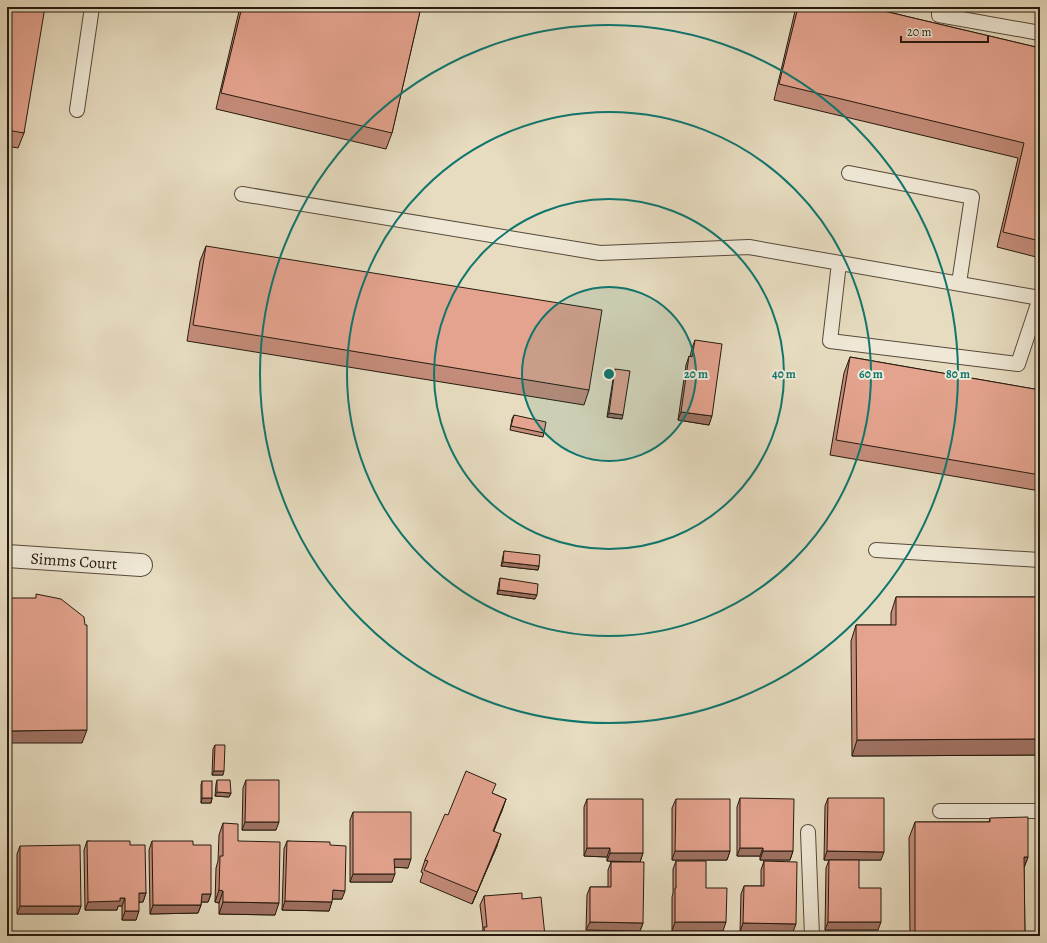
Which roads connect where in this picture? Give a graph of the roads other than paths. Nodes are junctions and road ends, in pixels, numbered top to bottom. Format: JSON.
{"nodes":[{"id":1,"x":92,"y":7,"type":"edge"},
{"id":2,"x":939,"y":7,"type":"edge"},
{"id":3,"x":1040,"y":33,"type":"edge"},
{"id":4,"x":77,"y":110,"type":"dead end"},
{"id":5,"x":849,"y":173,"type":"dead end"},
{"id":6,"x":242,"y":194,"type":"dead end"},
{"id":7,"x":839,"y":263,"type":"junction"},
{"id":8,"x":959,"y":283,"type":"junction"},
{"id":9,"x":876,"y":550,"type":"dead end"},
{"id":10,"x":7,"y":556,"type":"edge"},
{"id":11,"x":1040,"y":560,"type":"edge"},
{"id":12,"x":141,"y":565,"type":"dead end"},
{"id":13,"x":940,"y":811,"type":"dead end"},
{"id":14,"x":1040,"y":811,"type":"edge"},
{"id":15,"x":808,"y":832,"type":"dead end"},
{"id":16,"x":812,"y":936,"type":"edge"}],
"edges":[{"from":1,"to":4,"type":"lane"},
{"from":2,"to":3,"type":"lane"},
{"from":5,"to":8,"type":"lane"},
{"from":6,"to":7,"type":"lane"},
{"from":7,"to":8,"type":"lane"},
{"from":7,"to":8,"type":"lane"},
{"from":9,"to":11,"type":"lane"},
{"from":10,"to":12,"type":"street","name":"Simms Court"},
{"from":13,"to":14,"type":"lane"},
{"from":15,"to":16,"type":"lane"}]}
